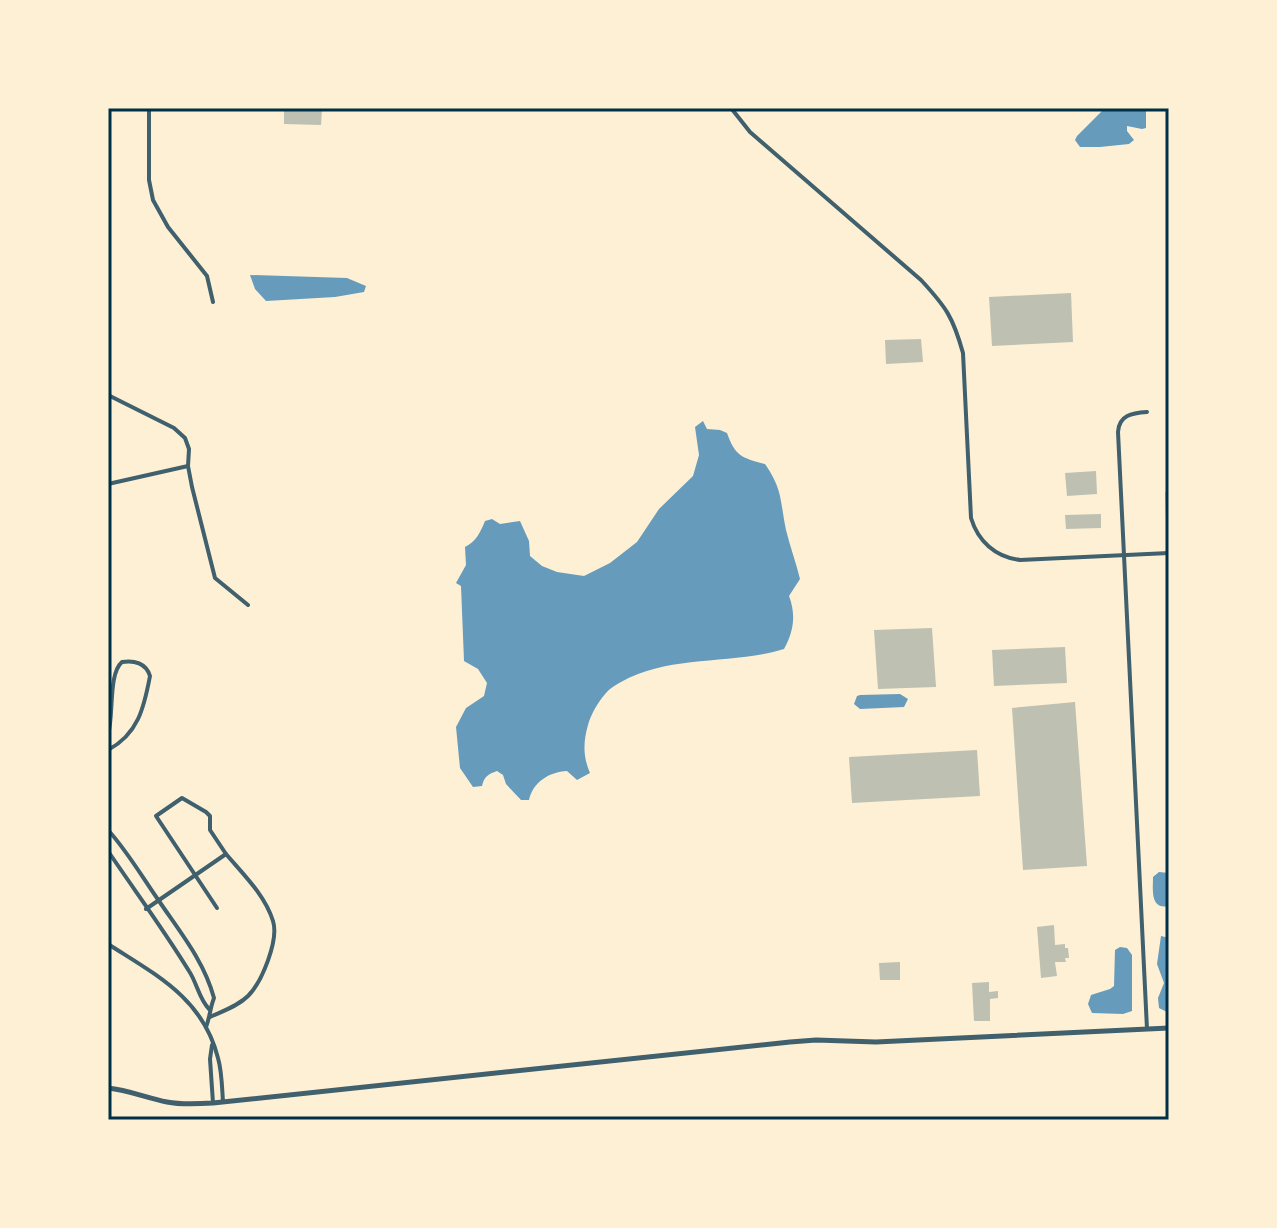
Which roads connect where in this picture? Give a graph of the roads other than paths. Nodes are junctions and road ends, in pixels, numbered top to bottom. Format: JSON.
{"nodes":[{"id":1,"x":149,"y":108,"type":"edge"},
{"id":2,"x":731,"y":108,"type":"edge"},
{"id":3,"x":213,"y":302,"type":"dead end"},
{"id":4,"x":108,"y":395,"type":"edge"},
{"id":5,"x":1147,"y":412,"type":"dead end"},
{"id":6,"x":188,"y":466,"type":"junction"},
{"id":7,"x":108,"y":484,"type":"edge"},
{"id":8,"x":1169,"y":553,"type":"edge"},
{"id":9,"x":1124,"y":556,"type":"junction"},
{"id":10,"x":248,"y":605,"type":"dead end"},
{"id":11,"x":108,"y":735,"type":"edge"},
{"id":12,"x":108,"y":750,"type":"edge"},
{"id":13,"x":108,"y":830,"type":"edge"},
{"id":14,"x":108,"y":851,"type":"edge"},
{"id":15,"x":226,"y":854,"type":"junction"},
{"id":16,"x":195,"y":875,"type":"junction"},
{"id":17,"x":158,"y":900,"type":"junction"},
{"id":18,"x":217,"y":908,"type":"dead end"},
{"id":19,"x":146,"y":909,"type":"junction"},
{"id":20,"x":108,"y":944,"type":"edge"},
{"id":21,"x":209,"y":1009,"type":"junction"},
{"id":22,"x":210,"y":1017,"type":"junction"},
{"id":23,"x":206,"y":1027,"type":"junction"},
{"id":24,"x":1169,"y":1028,"type":"edge"},
{"id":25,"x":1147,"y":1029,"type":"junction"},
{"id":26,"x":213,"y":1043,"type":"junction"},
{"id":27,"x":108,"y":1088,"type":"edge"},
{"id":28,"x":223,"y":1102,"type":"junction"},
{"id":29,"x":213,"y":1103,"type":"junction"}],
"edges":[{"from":1,"to":3,"type":"street"},
{"from":2,"to":9,"type":"street"},
{"from":4,"to":6,"type":"street"},
{"from":5,"to":9,"type":"street"},
{"from":6,"to":7,"type":"street"},
{"from":6,"to":10,"type":"street"},
{"from":8,"to":9,"type":"street"},
{"from":9,"to":25,"type":"street"},
{"from":11,"to":12,"type":"street"},
{"from":13,"to":17,"type":"street"},
{"from":14,"to":19,"type":"street"},
{"from":15,"to":16,"type":"street"},
{"from":15,"to":16,"type":"street"},
{"from":15,"to":22,"type":"street"},
{"from":16,"to":17,"type":"street"},
{"from":16,"to":18,"type":"street"},
{"from":17,"to":19,"type":"street"},
{"from":17,"to":21,"type":"street"},
{"from":19,"to":21,"type":"street"},
{"from":20,"to":23,"type":"street"},
{"from":21,"to":22,"type":"street"},
{"from":22,"to":23,"type":"street"},
{"from":23,"to":26,"type":"street"},
{"from":24,"to":25,"type":"street"},
{"from":25,"to":28,"type":"street"},
{"from":26,"to":28,"type":"street"},
{"from":26,"to":29,"type":"street"},
{"from":27,"to":29,"type":"street"},
{"from":28,"to":29,"type":"street"}]}
